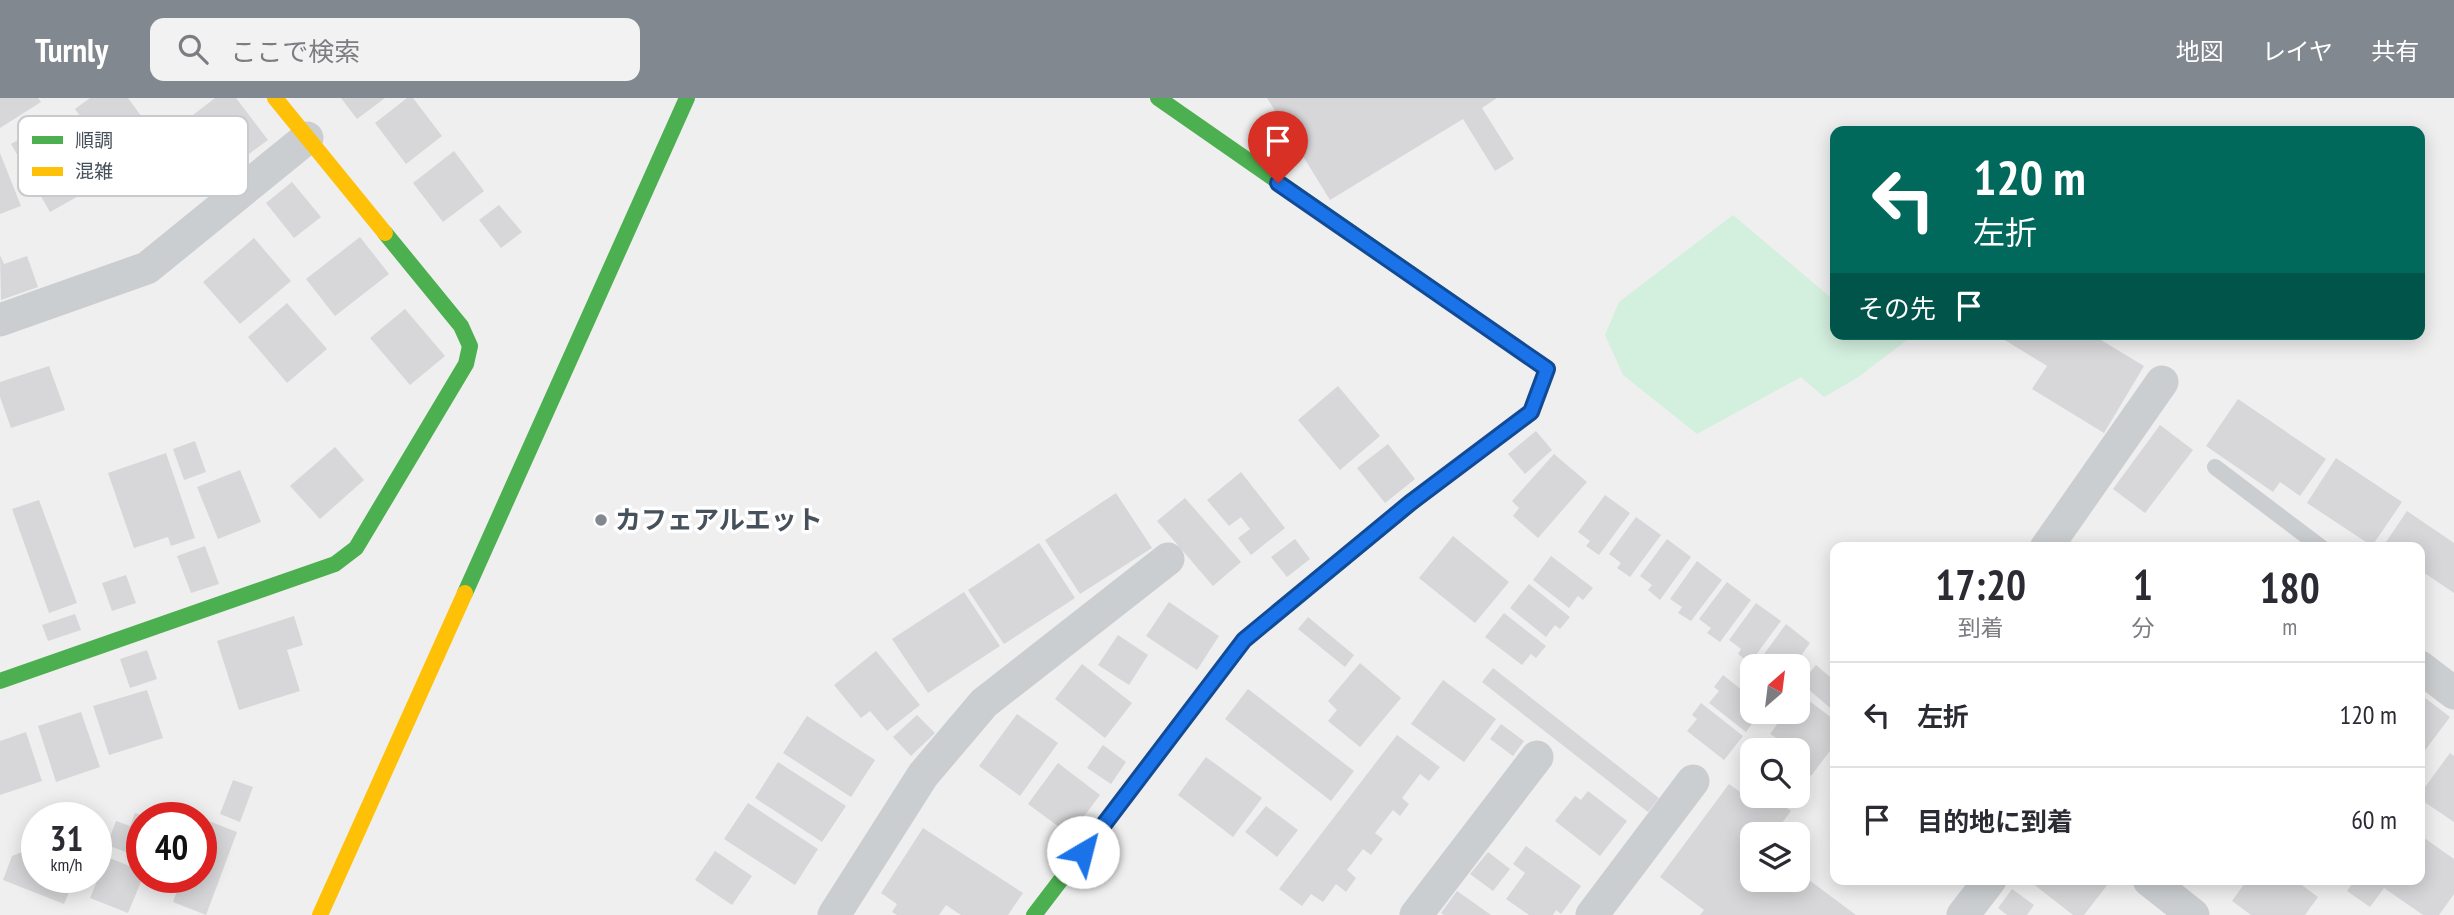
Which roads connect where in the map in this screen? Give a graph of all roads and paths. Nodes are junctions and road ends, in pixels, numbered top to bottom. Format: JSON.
{"nodes":[{"id":1,"x":275,"y":98,"type":"edge"},
{"id":2,"x":687,"y":98,"type":"edge"},
{"id":3,"x":1158,"y":98,"type":"edge"},
{"id":4,"x":307,"y":138,"type":"junction"},
{"id":5,"x":248,"y":186,"type":"edge"},
{"id":6,"x":236,"y":196,"type":"edge"},
{"id":7,"x":0,"y":320,"type":"edge"},
{"id":8,"x":2162,"y":382,"type":"dead end"},
{"id":9,"x":2215,"y":467,"type":"dead end"},
{"id":10,"x":2050,"y":542,"type":"edge"},
{"id":11,"x":2314,"y":542,"type":"edge"},
{"id":12,"x":1168,"y":559,"type":"dead end"},
{"id":13,"x":2425,"y":671,"type":"edge"},
{"id":14,"x":0,"y":681,"type":"edge"},
{"id":15,"x":2454,"y":693,"type":"edge"},
{"id":16,"x":1537,"y":757,"type":"dead end"},
{"id":17,"x":1693,"y":781,"type":"dead end"},
{"id":18,"x":1986,"y":885,"type":"edge"},
{"id":19,"x":2155,"y":885,"type":"edge"},
{"id":20,"x":320,"y":915,"type":"edge"},
{"id":21,"x":834,"y":915,"type":"edge"},
{"id":22,"x":1034,"y":915,"type":"edge"},
{"id":23,"x":1416,"y":915,"type":"edge"},
{"id":24,"x":1592,"y":915,"type":"edge"},
{"id":25,"x":1962,"y":915,"type":"edge"},
{"id":26,"x":2193,"y":915,"type":"edge"}],
"edges":[{"from":1,"to":4,"type":"street"},
{"from":2,"to":20,"type":"street"},
{"from":3,"to":22,"type":"street"},
{"from":4,"to":5,"type":"street"},
{"from":4,"to":14,"type":"street"},
{"from":6,"to":7,"type":"street"},
{"from":8,"to":10,"type":"street"},
{"from":9,"to":11,"type":"lane"},
{"from":12,"to":21,"type":"street"},
{"from":13,"to":15,"type":"street"},
{"from":16,"to":23,"type":"street"},
{"from":17,"to":24,"type":"street"},
{"from":18,"to":25,"type":"street"},
{"from":19,"to":26,"type":"street"}]}
